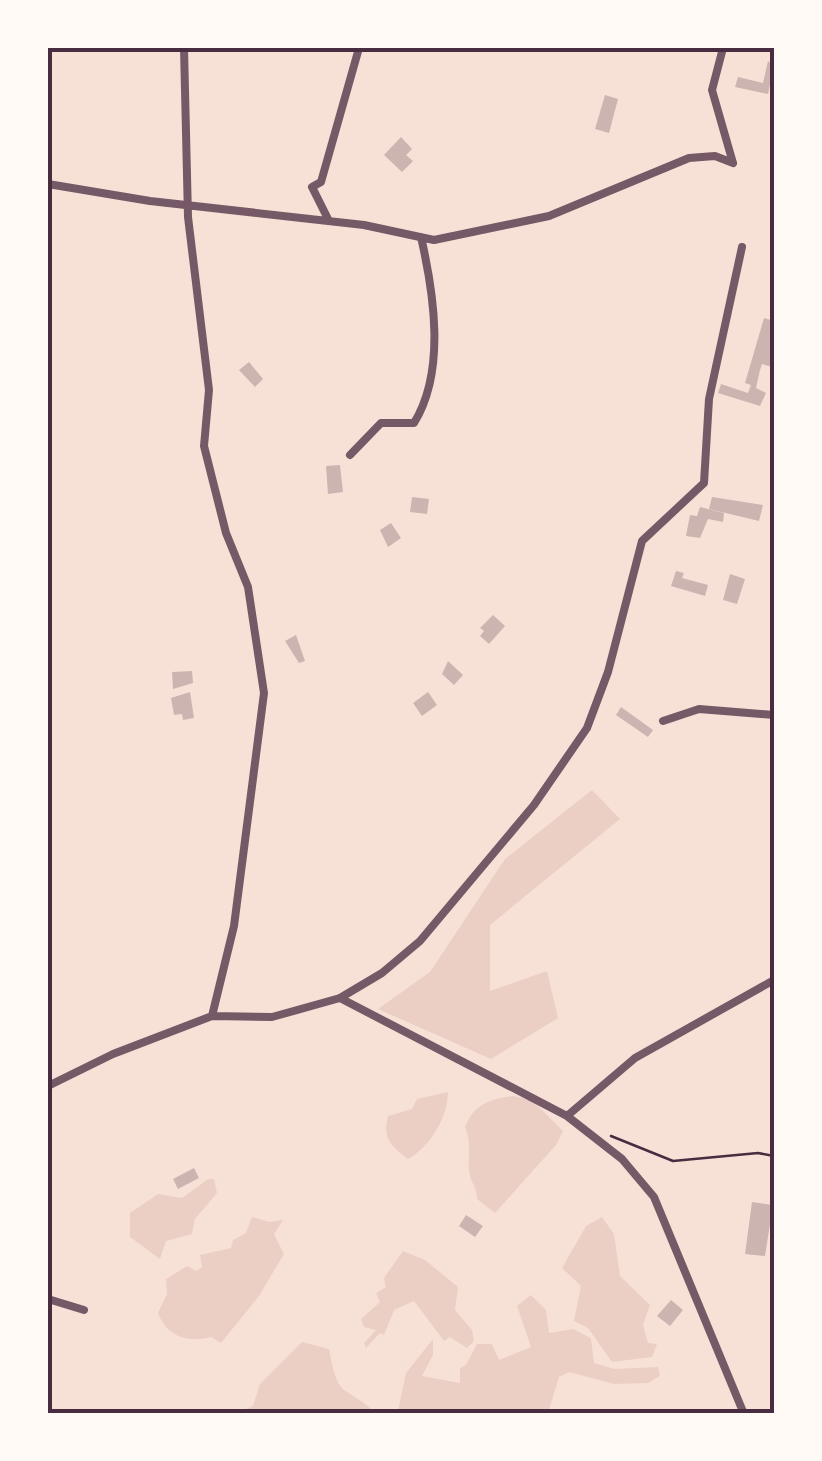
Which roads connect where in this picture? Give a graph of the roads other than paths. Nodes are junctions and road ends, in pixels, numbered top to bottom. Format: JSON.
{"nodes":[{"id":1,"x":184,"y":48,"type":"edge"},
{"id":2,"x":359,"y":48,"type":"edge"},
{"id":3,"x":722,"y":48,"type":"edge"},
{"id":4,"x":48,"y":184,"type":"edge"},
{"id":5,"x":188,"y":204,"type":"junction"},
{"id":6,"x":329,"y":220,"type":"junction"},
{"id":7,"x":421,"y":237,"type":"junction"},
{"id":8,"x":742,"y":246,"type":"dead end"},
{"id":9,"x":350,"y":455,"type":"dead end"},
{"id":10,"x":774,"y":715,"type":"edge"},
{"id":11,"x":663,"y":721,"type":"dead end"},
{"id":12,"x":774,"y":980,"type":"edge"},
{"id":13,"x":340,"y":998,"type":"junction"},
{"id":14,"x":212,"y":1016,"type":"junction"},
{"id":15,"x":48,"y":1086,"type":"edge"},
{"id":16,"x":567,"y":1116,"type":"junction"},
{"id":17,"x":48,"y":1299,"type":"edge"},
{"id":18,"x":84,"y":1310,"type":"dead end"},
{"id":19,"x":744,"y":1414,"type":"edge"}],
"edges":[{"from":1,"to":5,"type":"street"},
{"from":2,"to":6,"type":"street"},
{"from":3,"to":7,"type":"street"},
{"from":4,"to":5,"type":"street"},
{"from":5,"to":6,"type":"street"},
{"from":5,"to":14,"type":"street"},
{"from":6,"to":7,"type":"street"},
{"from":7,"to":9,"type":"street"},
{"from":8,"to":13,"type":"street"},
{"from":10,"to":11,"type":"street"},
{"from":12,"to":16,"type":"street"},
{"from":13,"to":14,"type":"street"},
{"from":13,"to":16,"type":"street"},
{"from":14,"to":15,"type":"street"},
{"from":16,"to":19,"type":"street"},
{"from":17,"to":18,"type":"street"}]}
